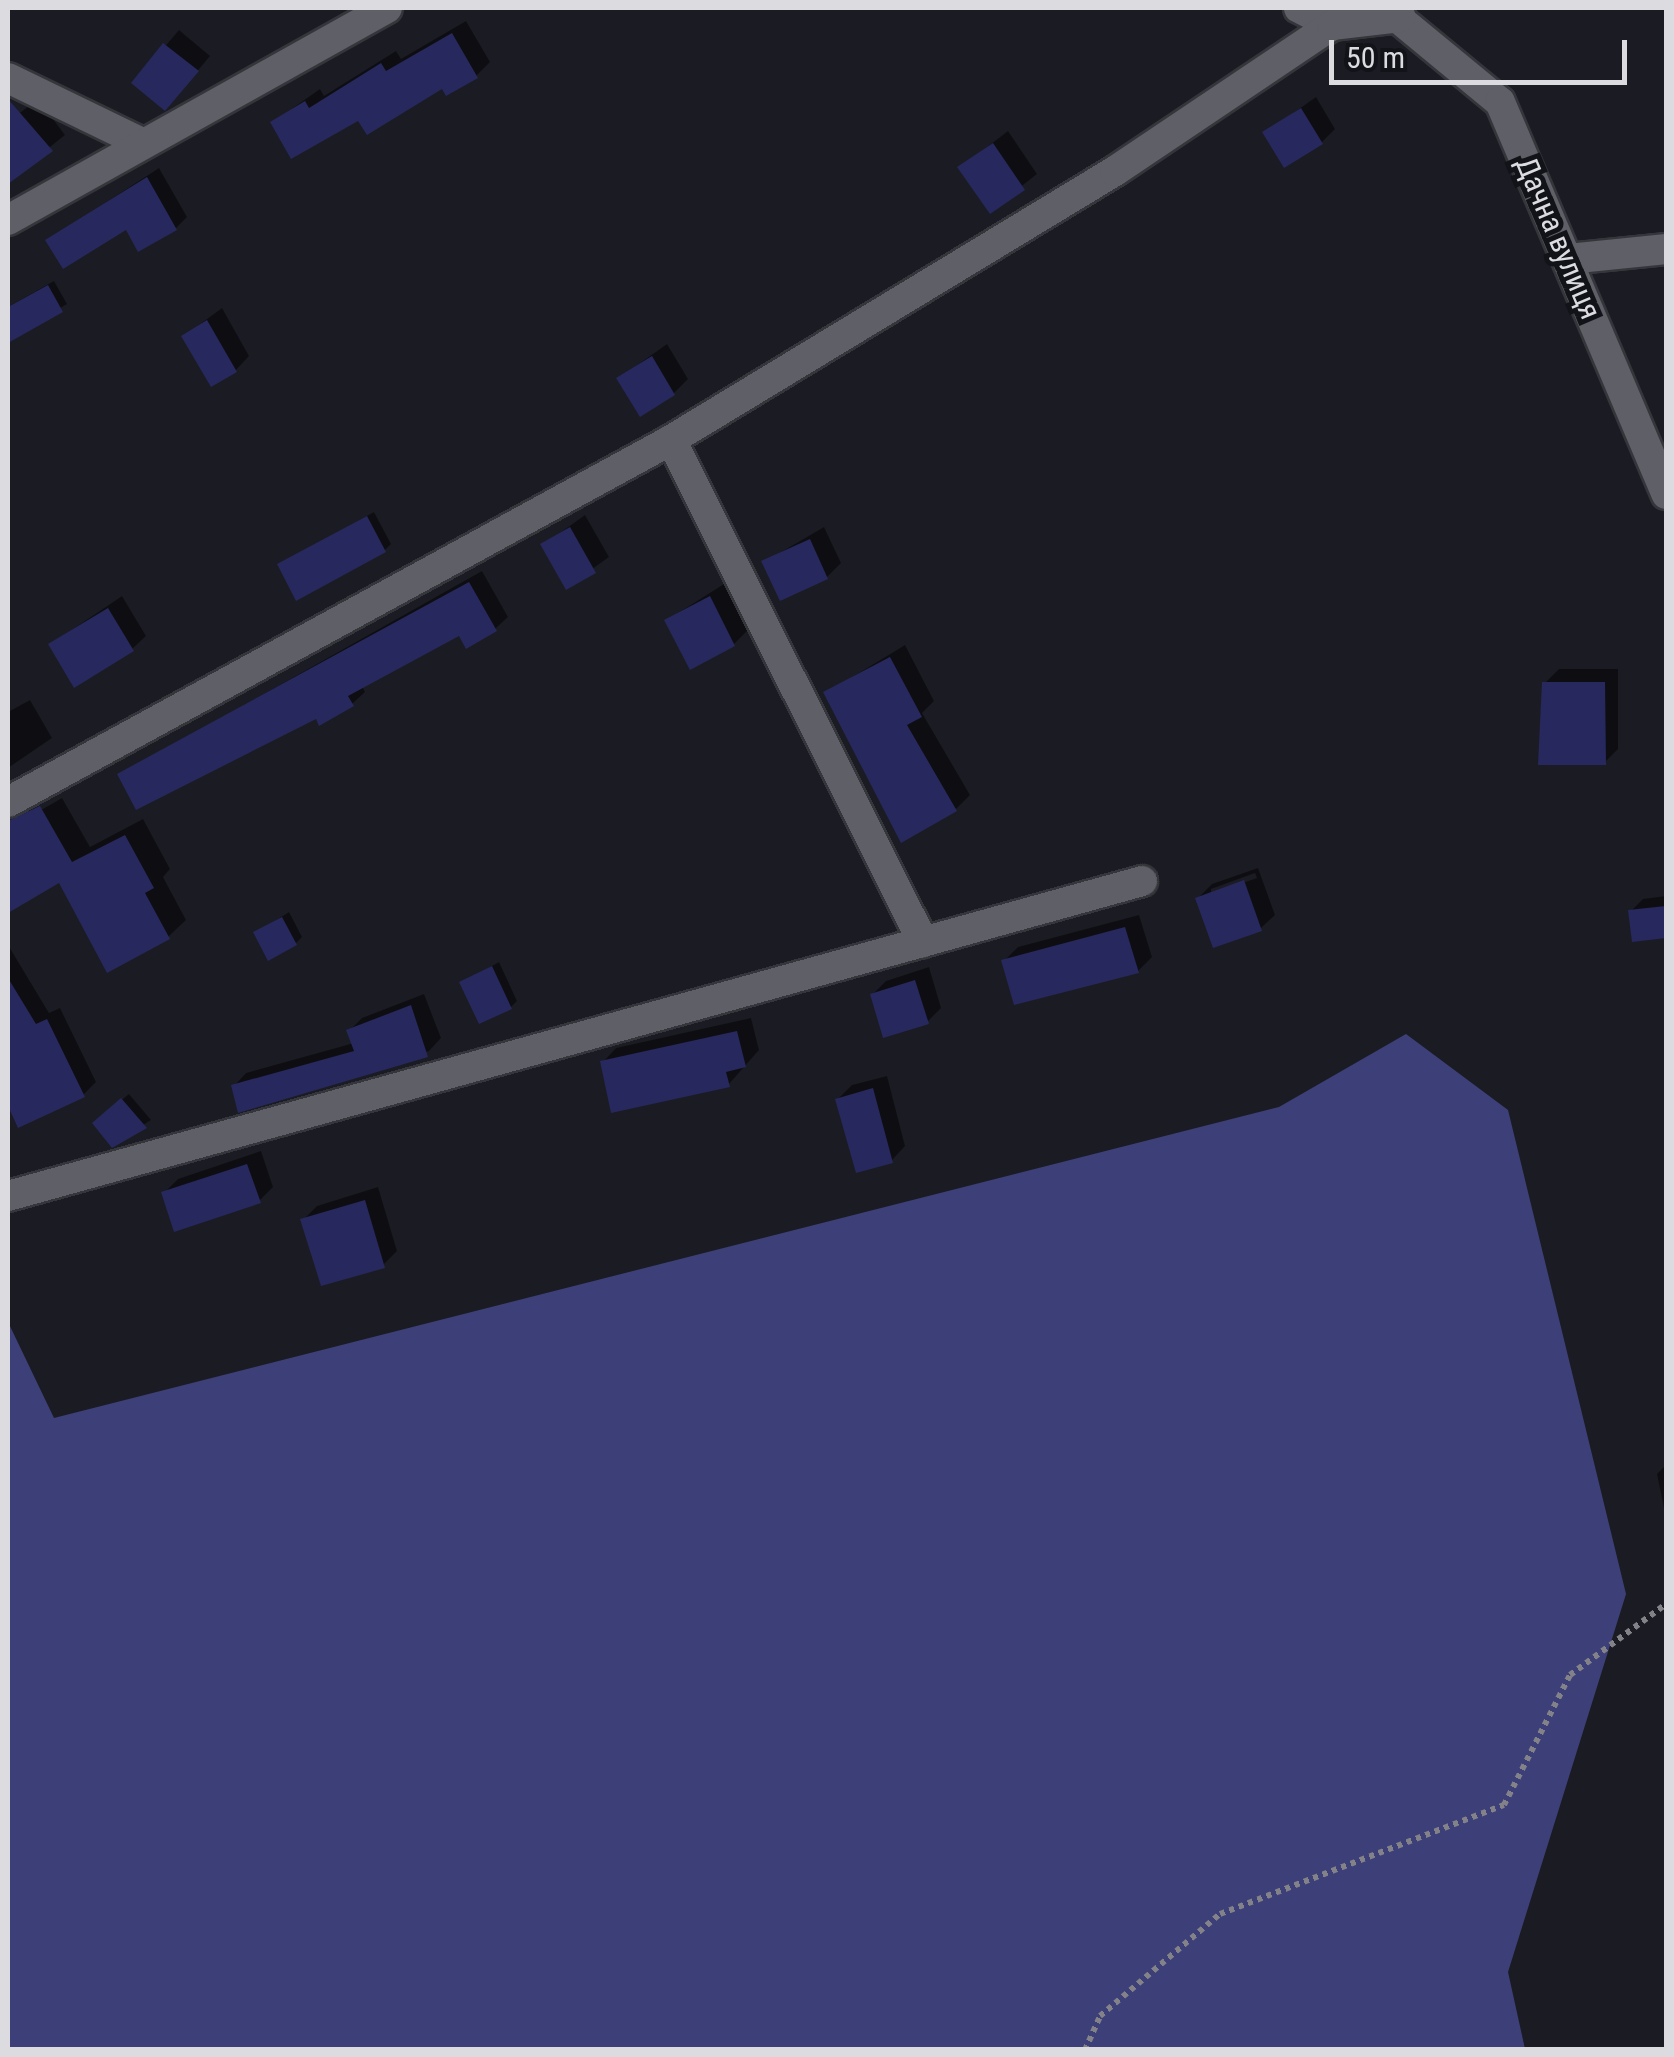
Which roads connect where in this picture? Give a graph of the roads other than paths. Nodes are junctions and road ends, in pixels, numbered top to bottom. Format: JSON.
{"nodes":[{"id":1,"x":386,"y":8,"type":"edge"},
{"id":2,"x":1299,"y":8,"type":"edge"},
{"id":3,"x":1393,"y":12,"type":"edge"},
{"id":4,"x":1332,"y":24,"type":"junction"},
{"id":5,"x":8,"y":78,"type":"edge"},
{"id":6,"x":142,"y":143,"type":"junction"},
{"id":7,"x":8,"y":220,"type":"edge"},
{"id":8,"x":1666,"y":249,"type":"edge"},
{"id":9,"x":1568,"y":259,"type":"junction"},
{"id":10,"x":671,"y":440,"type":"junction"},
{"id":11,"x":1666,"y":494,"type":"edge"},
{"id":12,"x":8,"y":802,"type":"edge"},
{"id":13,"x":1142,"y":880,"type":"dead end"},
{"id":14,"x":923,"y":942,"type":"junction"},
{"id":15,"x":8,"y":1196,"type":"edge"}],
"edges":[{"from":1,"to":6,"type":"street"},
{"from":2,"to":4,"type":"street"},
{"from":3,"to":4,"type":"street"},
{"from":3,"to":9,"type":"street","name":"Дачна вулиця"},
{"from":4,"to":10,"type":"street"},
{"from":5,"to":6,"type":"street"},
{"from":6,"to":7,"type":"street"},
{"from":8,"to":9,"type":"street"},
{"from":9,"to":11,"type":"street","name":"Дачна вулиця"},
{"from":10,"to":12,"type":"street"},
{"from":10,"to":14,"type":"street"},
{"from":13,"to":14,"type":"street"},
{"from":14,"to":15,"type":"street"}]}
